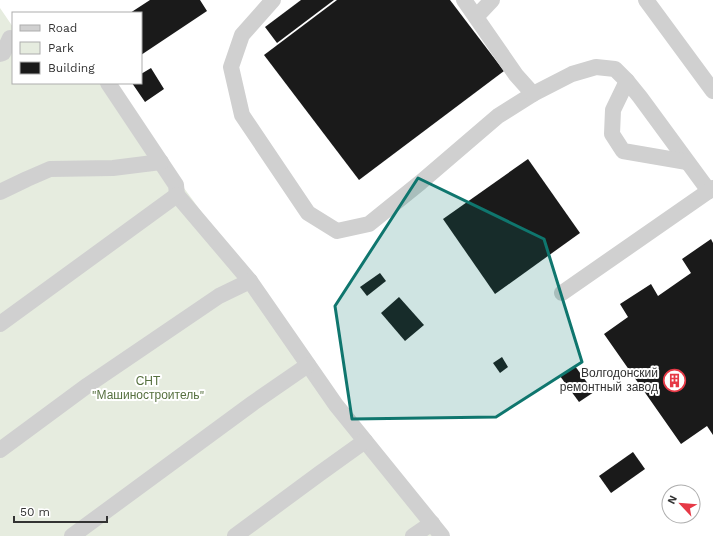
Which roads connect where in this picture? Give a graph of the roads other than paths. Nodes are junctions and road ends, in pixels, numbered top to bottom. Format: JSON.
{"nodes":[{"id":1,"x":273,"y":0,"type":"edge"},
{"id":2,"x":464,"y":0,"type":"edge"},
{"id":3,"x":492,"y":0,"type":"edge"},
{"id":4,"x":646,"y":0,"type":"edge"},
{"id":5,"x":476,"y":17,"type":"junction"},
{"id":6,"x":8,"y":36,"type":"edge"},
{"id":7,"x":0,"y":54,"type":"edge"},
{"id":8,"x":627,"y":81,"type":"junction"},
{"id":9,"x":109,"y":84,"type":"edge"},
{"id":10,"x":713,"y":91,"type":"edge"},
{"id":11,"x":533,"y":94,"type":"junction"},
{"id":12,"x":160,"y":162,"type":"junction"},
{"id":13,"x":688,"y":162,"type":"junction"},
{"id":14,"x":711,"y":190,"type":"edge"},
{"id":15,"x":0,"y":192,"type":"edge"},
{"id":16,"x":177,"y":195,"type":"junction"},
{"id":17,"x":250,"y":281,"type":"junction"},
{"id":18,"x":562,"y":293,"type":"dead end"},
{"id":19,"x":0,"y":324,"type":"edge"},
{"id":20,"x":308,"y":365,"type":"junction"},
{"id":21,"x":365,"y":441,"type":"junction"},
{"id":22,"x":0,"y":450,"type":"edge"},
{"id":23,"x":432,"y":523,"type":"junction"},
{"id":24,"x":72,"y":536,"type":"edge"},
{"id":25,"x":235,"y":536,"type":"edge"},
{"id":26,"x":413,"y":536,"type":"edge"},
{"id":27,"x":442,"y":536,"type":"edge"}],
"edges":[{"from":1,"to":11,"type":"lane"},
{"from":2,"to":5,"type":"lane"},
{"from":3,"to":5,"type":"lane"},
{"from":4,"to":10,"type":"lane"},
{"from":5,"to":11,"type":"lane"},
{"from":6,"to":7,"type":"lane"},
{"from":8,"to":11,"type":"lane"},
{"from":8,"to":13,"type":"lane"},
{"from":8,"to":13,"type":"lane"},
{"from":9,"to":12,"type":"lane"},
{"from":12,"to":15,"type":"lane"},
{"from":12,"to":16,"type":"lane"},
{"from":13,"to":14,"type":"lane"},
{"from":14,"to":18,"type":"lane"},
{"from":16,"to":17,"type":"lane"},
{"from":16,"to":19,"type":"lane"},
{"from":17,"to":20,"type":"lane"},
{"from":17,"to":22,"type":"lane"},
{"from":20,"to":21,"type":"lane"},
{"from":20,"to":24,"type":"lane"},
{"from":21,"to":23,"type":"lane"},
{"from":21,"to":25,"type":"lane"},
{"from":23,"to":26,"type":"lane"},
{"from":23,"to":27,"type":"lane"}]}
